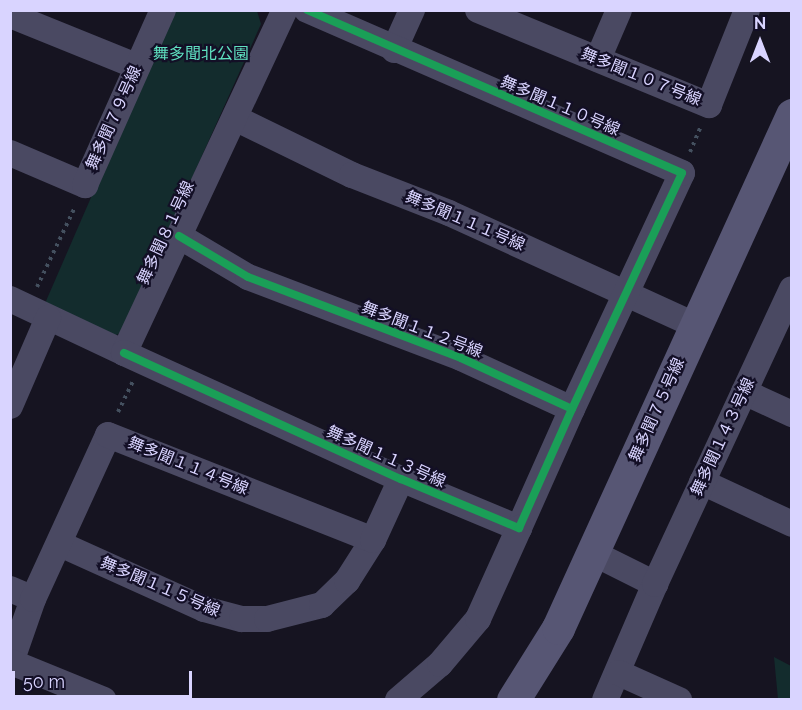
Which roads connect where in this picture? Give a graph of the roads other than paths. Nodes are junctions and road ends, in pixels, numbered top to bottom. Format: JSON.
{"nodes":[{"id":1,"x":163,"y":10,"type":"edge"},
{"id":2,"x":285,"y":10,"type":"edge"},
{"id":3,"x":307,"y":10,"type":"edge"},
{"id":4,"x":412,"y":10,"type":"edge"},
{"id":5,"x":478,"y":10,"type":"edge"},
{"id":6,"x":619,"y":10,"type":"edge"},
{"id":7,"x":747,"y":10,"type":"edge"},
{"id":8,"x":10,"y":15,"type":"edge"},
{"id":9,"x":394,"y":50,"type":"junction"},
{"id":10,"x":598,"y":59,"type":"junction"},
{"id":11,"x":136,"y":66,"type":"junction"},
{"id":12,"x":792,"y":115,"type":"edge"},
{"id":13,"x":235,"y":118,"type":"junction"},
{"id":14,"x":10,"y":153,"type":"edge"},
{"id":15,"x":179,"y":236,"type":"junction"},
{"id":16,"x":792,"y":289,"type":"edge"},
{"id":17,"x":627,"y":293,"type":"junction"},
{"id":18,"x":29,"y":308,"type":"edge"},
{"id":19,"x":695,"y":325,"type":"junction"},
{"id":20,"x":133,"y":357,"type":"junction"},
{"id":21,"x":744,"y":392,"type":"junction"},
{"id":22,"x":10,"y":406,"type":"edge"},
{"id":23,"x":572,"y":409,"type":"junction"},
{"id":24,"x":792,"y":414,"type":"edge"},
{"id":25,"x":401,"y":479,"type":"junction"},
{"id":26,"x":702,"y":482,"type":"junction"},
{"id":27,"x":792,"y":524,"type":"edge"},
{"id":28,"x":519,"y":528,"type":"junction"},
{"id":29,"x":373,"y":540,"type":"junction"},
{"id":30,"x":60,"y":544,"type":"junction"},
{"id":31,"x":591,"y":552,"type":"junction"},
{"id":32,"x":655,"y":584,"type":"junction"},
{"id":33,"x":22,"y":594,"type":"edge"},
{"id":34,"x":619,"y":673,"type":"junction"},
{"id":35,"x":104,"y":699,"type":"edge"},
{"id":36,"x":398,"y":699,"type":"edge"},
{"id":37,"x":513,"y":699,"type":"edge"},
{"id":38,"x":605,"y":699,"type":"edge"},
{"id":39,"x":679,"y":699,"type":"edge"}],
"edges":[{"from":1,"to":11,"type":"street","name":"舞多聞７９号線"},
{"from":2,"to":13,"type":"street","name":"舞多聞８１号線"},
{"from":3,"to":9,"type":"street","name":"舞多聞１１０号線"},
{"from":4,"to":9,"type":"street"},
{"from":5,"to":10,"type":"street","name":"舞多聞１０７号線"},
{"from":6,"to":10,"type":"street"},
{"from":7,"to":10,"type":"street","name":"舞多聞１０７号線"},
{"from":8,"to":11,"type":"street"},
{"from":9,"to":17,"type":"street","name":"舞多聞１１０号線"},
{"from":11,"to":14,"type":"street","name":"舞多聞７９号線"},
{"from":12,"to":19,"type":"street","name":"舞多聞７５号線"},
{"from":13,"to":15,"type":"street","name":"舞多聞８１号線"},
{"from":13,"to":17,"type":"street","name":"舞多聞１１１号線"},
{"from":15,"to":20,"type":"street","name":"舞多聞８１号線"},
{"from":15,"to":23,"type":"street","name":"舞多聞１１２号線"},
{"from":16,"to":21,"type":"street","name":"舞多聞１４３号線"},
{"from":17,"to":19,"type":"street","name":"舞多聞１１１号線"},
{"from":17,"to":23,"type":"street"},
{"from":18,"to":20,"type":"street"},
{"from":18,"to":22,"type":"street"},
{"from":19,"to":31,"type":"street","name":"舞多聞７５号線"},
{"from":20,"to":25,"type":"street","name":"舞多聞１１３号線"},
{"from":21,"to":24,"type":"street"},
{"from":21,"to":26,"type":"street","name":"舞多聞１４３号線"},
{"from":23,"to":28,"type":"street"},
{"from":25,"to":28,"type":"street","name":"舞多聞１１３号線"},
{"from":25,"to":29,"type":"street"},
{"from":26,"to":27,"type":"street"},
{"from":26,"to":32,"type":"street","name":"舞多聞１４３号線"},
{"from":28,"to":36,"type":"street"},
{"from":29,"to":30,"type":"street","name":"舞多聞１１５号線"},
{"from":29,"to":30,"type":"street","name":"舞多聞１１４号線"},
{"from":30,"to":33,"type":"street","name":"舞多聞１１４号線"},
{"from":31,"to":32,"type":"street"},
{"from":31,"to":37,"type":"street","name":"舞多聞７５号線"},
{"from":32,"to":34,"type":"street","name":"舞多聞１４３号線"},
{"from":33,"to":35,"type":"street","name":"舞多聞１１４号線"},
{"from":34,"to":38,"type":"street","name":"舞多聞１４３号線"},
{"from":34,"to":39,"type":"street"}]}
